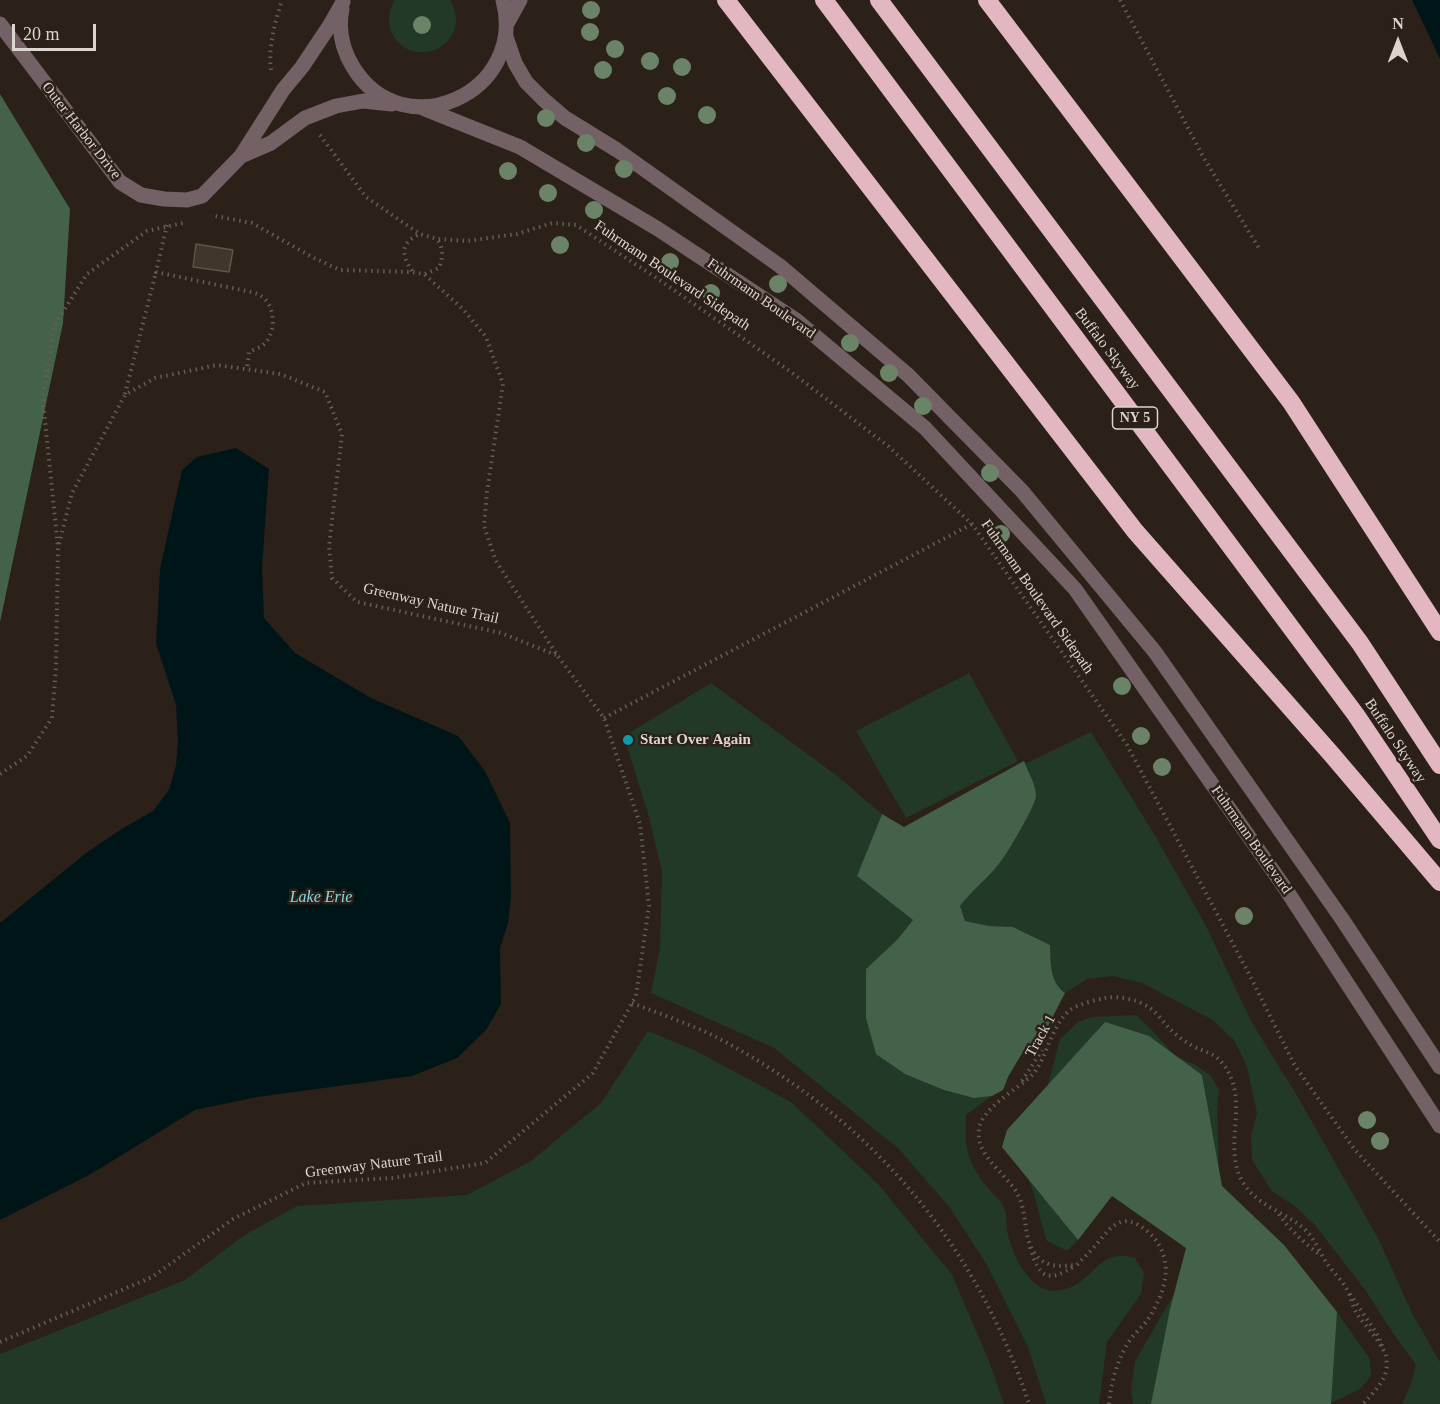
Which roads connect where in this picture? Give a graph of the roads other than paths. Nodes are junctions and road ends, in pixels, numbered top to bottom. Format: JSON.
{"nodes":[{"id":1,"x":503,"y":0,"type":"edge"},
{"id":2,"x":520,"y":0,"type":"edge"},
{"id":3,"x":726,"y":0,"type":"edge"},
{"id":4,"x":824,"y":0,"type":"edge"},
{"id":5,"x":879,"y":0,"type":"edge"},
{"id":6,"x":987,"y":0,"type":"edge"},
{"id":7,"x":344,"y":1,"type":"edge"},
{"id":8,"x":0,"y":24,"type":"edge"},
{"id":9,"x":507,"y":31,"type":"junction"},
{"id":10,"x":414,"y":106,"type":"junction"},
{"id":11,"x":241,"y":156,"type":"junction"},
{"id":12,"x":1070,"y":549,"type":"junction"},
{"id":13,"x":1050,"y":562,"type":"junction"},
{"id":14,"x":1440,"y":632,"type":"edge"},
{"id":15,"x":1440,"y":765,"type":"edge"},
{"id":16,"x":1440,"y":840,"type":"edge"},
{"id":17,"x":1440,"y":882,"type":"edge"},
{"id":18,"x":1440,"y":1067,"type":"edge"},
{"id":19,"x":1440,"y":1126,"type":"edge"}],
"edges":[{"from":1,"to":9,"type":"street","name":"Fuhrmann Boulevard"},
{"from":2,"to":9,"type":"street"},
{"from":3,"to":17,"type":"highway"},
{"from":4,"to":16,"type":"highway","name":"Buffalo Skyway","number":"NY 5"},
{"from":5,"to":15,"type":"highway","name":"Buffalo Skyway","number":"NY 5"},
{"from":6,"to":14,"type":"highway"},
{"from":7,"to":10,"type":"street","name":"Fuhrmann Boulevard"},
{"from":7,"to":11,"type":"street","name":"Outer Harbor Drive"},
{"from":8,"to":11,"type":"street","name":"Outer Harbor Drive"},
{"from":9,"to":10,"type":"street","name":"Fuhrmann Boulevard"},
{"from":9,"to":12,"type":"street","name":"Fuhrmann Boulevard"},
{"from":10,"to":11,"type":"street","name":"Outer Harbor Drive"},
{"from":10,"to":13,"type":"street","name":"Fuhrmann Boulevard"},
{"from":12,"to":13,"type":"street"},
{"from":12,"to":18,"type":"street","name":"Fuhrmann Boulevard"},
{"from":13,"to":19,"type":"street","name":"Fuhrmann Boulevard"}]}
